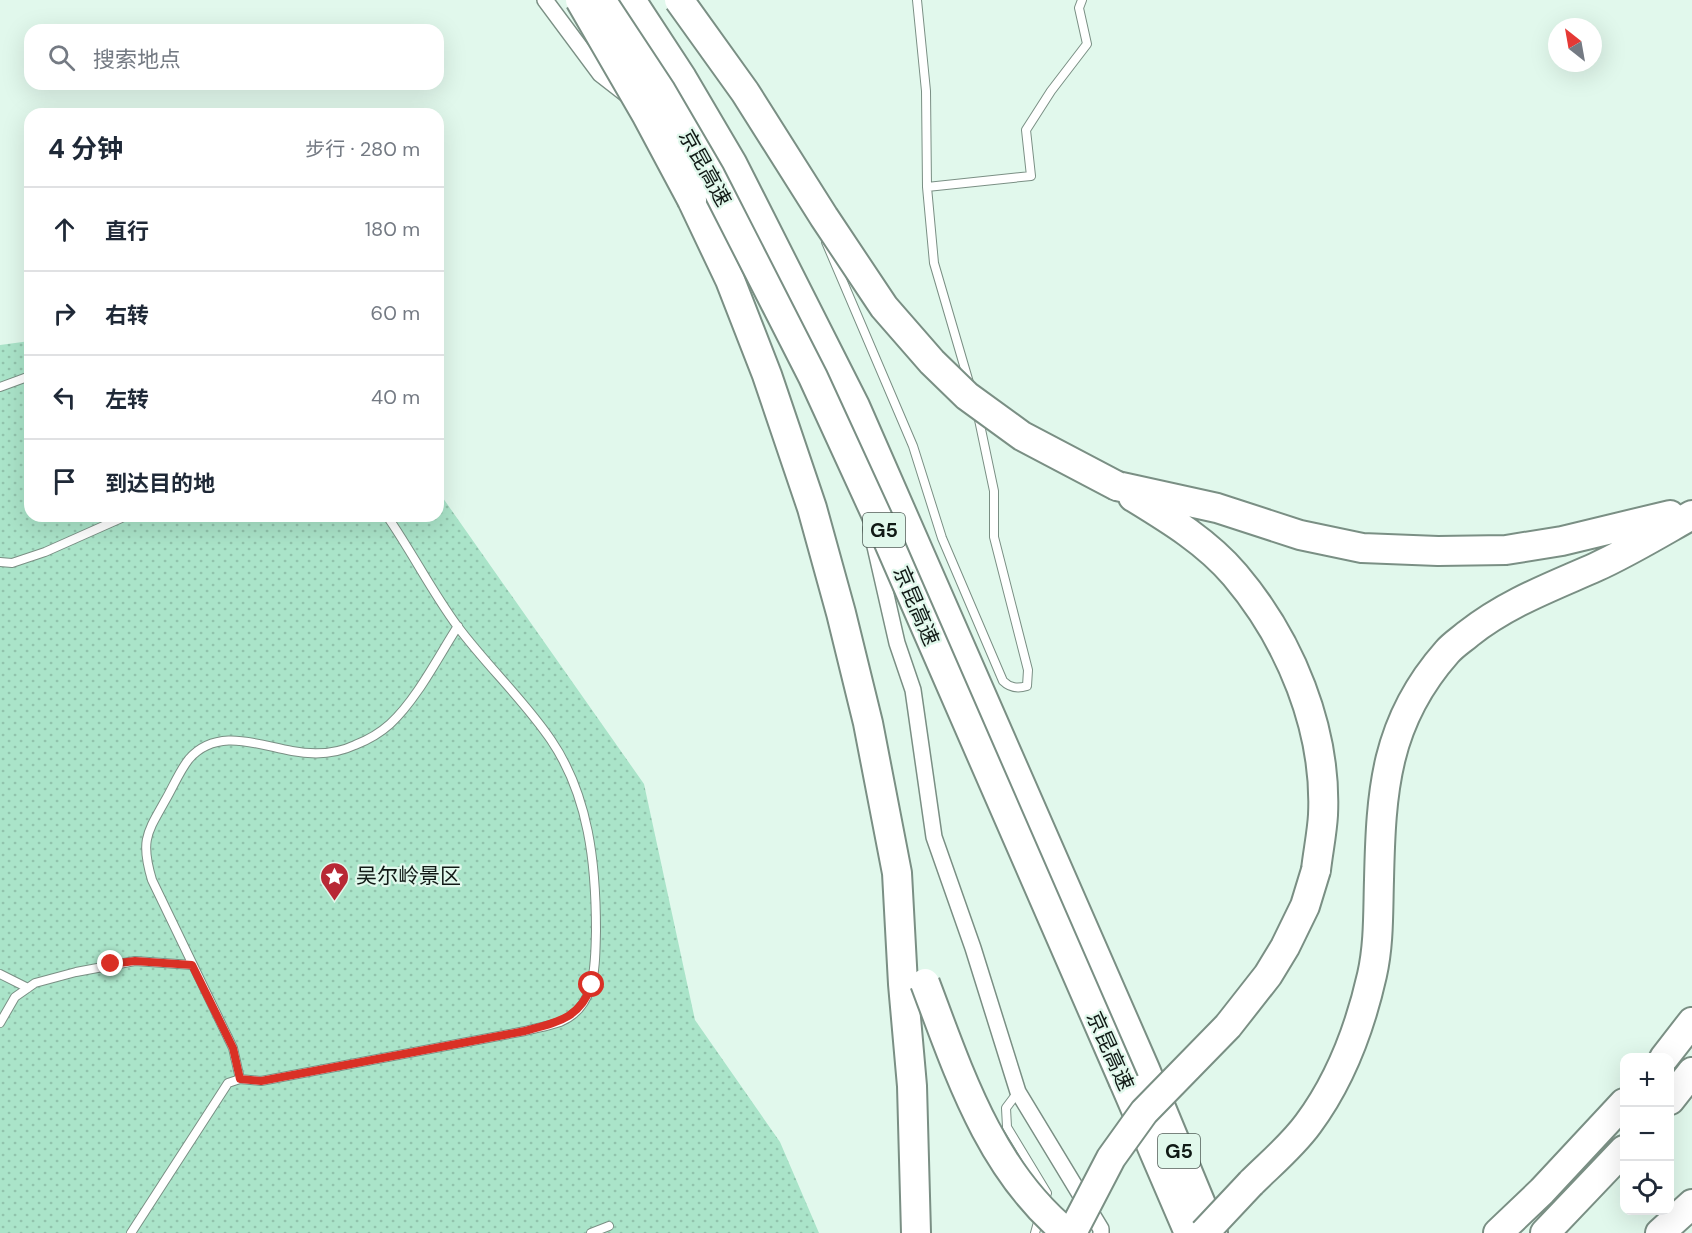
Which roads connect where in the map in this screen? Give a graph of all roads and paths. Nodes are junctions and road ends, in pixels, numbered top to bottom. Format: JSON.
{"nodes":[{"id":1,"x":545,"y":0,"type":"edge"},
{"id":2,"x":579,"y":0,"type":"edge"},
{"id":3,"x":601,"y":0,"type":"edge"},
{"id":4,"x":631,"y":0,"type":"edge"},
{"id":5,"x":679,"y":0,"type":"edge"},
{"id":6,"x":917,"y":0,"type":"edge"},
{"id":7,"x":1083,"y":0,"type":"edge"},
{"id":8,"x":736,"y":97,"type":"dead end"},
{"id":9,"x":927,"y":187,"type":"junction"},
{"id":10,"x":796,"y":189,"type":"dead end"},
{"id":11,"x":822,"y":234,"type":"dead end"},
{"id":12,"x":24,"y":378,"type":"edge"},
{"id":13,"x":0,"y":387,"type":"edge"},
{"id":14,"x":1117,"y":486,"type":"junction"},
{"id":15,"x":1692,"y":508,"type":"edge"},
{"id":16,"x":1692,"y":516,"type":"edge"},
{"id":17,"x":112,"y":522,"type":"edge"},
{"id":18,"x":391,"y":522,"type":"edge"},
{"id":19,"x":0,"y":562,"type":"edge"},
{"id":20,"x":458,"y":626,"type":"junction"},
{"id":21,"x":897,"y":873,"type":"junction"},
{"id":22,"x":192,"y":965,"type":"junction"},
{"id":23,"x":0,"y":974,"type":"edge"},
{"id":24,"x":28,"y":988,"type":"junction"},
{"id":25,"x":1692,"y":1022,"type":"edge"},
{"id":26,"x":0,"y":1023,"type":"edge"},
{"id":27,"x":1668,"y":1053,"type":"edge"},
{"id":28,"x":1692,"y":1072,"type":"edge"},
{"id":29,"x":1134,"y":1076,"type":"junction"},
{"id":30,"x":240,"y":1079,"type":"junction"},
{"id":31,"x":1018,"y":1092,"type":"junction"},
{"id":32,"x":1674,"y":1095,"type":"edge"},
{"id":33,"x":1620,"y":1107,"type":"edge"},
{"id":34,"x":1620,"y":1154,"type":"edge"},
{"id":35,"x":1692,"y":1204,"type":"edge"},
{"id":36,"x":609,"y":1226,"type":"dead end"},
{"id":37,"x":131,"y":1233,"type":"edge"},
{"id":38,"x":591,"y":1233,"type":"edge"},
{"id":39,"x":916,"y":1233,"type":"edge"},
{"id":40,"x":1035,"y":1233,"type":"edge"},
{"id":41,"x":1067,"y":1233,"type":"edge"},
{"id":42,"x":1072,"y":1233,"type":"edge"},
{"id":43,"x":1101,"y":1233,"type":"edge"},
{"id":44,"x":1189,"y":1233,"type":"edge"},
{"id":45,"x":1204,"y":1233,"type":"edge"},
{"id":46,"x":1213,"y":1233,"type":"edge"},
{"id":47,"x":1498,"y":1233,"type":"edge"},
{"id":48,"x":1545,"y":1233,"type":"edge"},
{"id":49,"x":1660,"y":1233,"type":"edge"}],
"edges":[{"from":1,"to":31,"type":"street"},
{"from":2,"to":21,"type":"highway","bridge":true},
{"from":3,"to":29,"type":"highway","name":"京昆高速","number":"G5","bridge":true},
{"from":4,"to":29,"type":"highway","name":"京昆高速","number":"G5"},
{"from":5,"to":14,"type":"highway","bridge":true},
{"from":6,"to":9,"type":"lane"},
{"from":7,"to":9,"type":"lane"},
{"from":8,"to":10,"type":"lane"},
{"from":9,"to":11,"type":"lane"},
{"from":12,"to":13,"type":"lane"},
{"from":14,"to":15,"type":"highway"},
{"from":14,"to":42,"type":"highway","bridge":true},
{"from":16,"to":45,"type":"highway","bridge":true},
{"from":17,"to":19,"type":"lane"},
{"from":18,"to":20,"type":"lane"},
{"from":20,"to":22,"type":"lane"},
{"from":20,"to":30,"type":"lane"},
{"from":21,"to":39,"type":"highway"},
{"from":21,"to":41,"type":"highway","bridge":true},
{"from":22,"to":24,"type":"lane"},
{"from":22,"to":30,"type":"lane"},
{"from":23,"to":24,"type":"lane"},
{"from":24,"to":26,"type":"lane"},
{"from":25,"to":27,"type":"highway"},
{"from":28,"to":32,"type":"highway"},
{"from":29,"to":44,"type":"highway","name":"京昆高速","number":"G5"},
{"from":29,"to":46,"type":"highway","name":"京昆高速","number":"G5"},
{"from":30,"to":37,"type":"lane"},
{"from":31,"to":40,"type":"lane"},
{"from":31,"to":43,"type":"street"},
{"from":33,"to":47,"type":"highway"},
{"from":34,"to":48,"type":"highway"},
{"from":35,"to":49,"type":"highway"},
{"from":36,"to":38,"type":"lane"}]}
